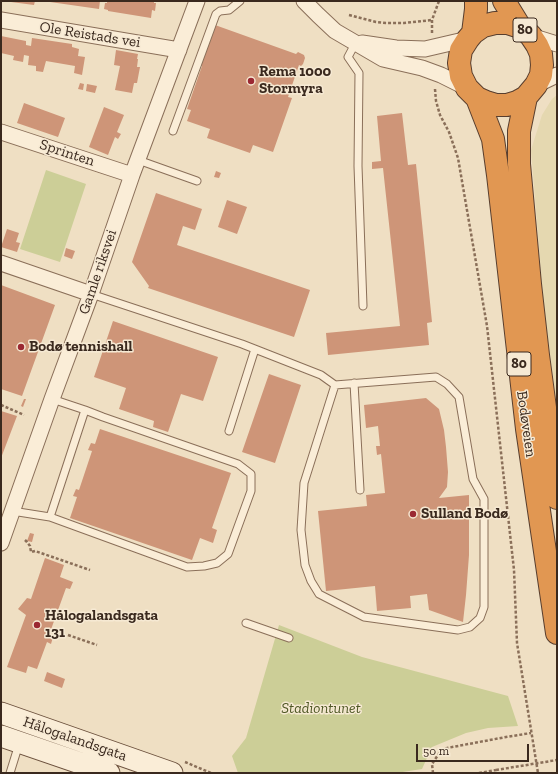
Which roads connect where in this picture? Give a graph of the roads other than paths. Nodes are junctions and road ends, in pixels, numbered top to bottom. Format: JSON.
{"nodes":[{"id":1,"x":197,"y":1,"type":"edge"},
{"id":2,"x":240,"y":1,"type":"edge"},
{"id":3,"x":304,"y":1,"type":"edge"},
{"id":4,"x":476,"y":1,"type":"edge"},
{"id":5,"x":504,"y":1,"type":"edge"},
{"id":6,"x":1,"y":20,"type":"edge"},
{"id":7,"x":526,"y":31,"type":"junction"},
{"id":8,"x":470,"y":36,"type":"junction"},
{"id":9,"x":356,"y":42,"type":"junction"},
{"id":10,"x":557,"y":44,"type":"edge"},
{"id":11,"x":179,"y":50,"type":"junction"},
{"id":12,"x":557,"y":75,"type":"edge"},
{"id":13,"x":531,"y":91,"type":"junction"},
{"id":14,"x":472,"y":93,"type":"junction"},
{"id":15,"x":173,"y":131,"type":"dead end"},
{"id":16,"x":1,"y":132,"type":"edge"},
{"id":17,"x":138,"y":160,"type":"junction"},
{"id":18,"x":132,"y":174,"type":"junction"},
{"id":19,"x":197,"y":181,"type":"dead end"},
{"id":20,"x":1,"y":263,"type":"edge"},
{"id":21,"x":91,"y":294,"type":"junction"},
{"id":22,"x":363,"y":306,"type":"dead end"},
{"id":23,"x":255,"y":349,"type":"junction"},
{"id":24,"x":354,"y":383,"type":"junction"},
{"id":25,"x":335,"y":385,"type":"junction"},
{"id":26,"x":52,"y":399,"type":"junction"},
{"id":27,"x":84,"y":410,"type":"junction"},
{"id":28,"x":229,"y":431,"type":"dead end"},
{"id":29,"x":360,"y":490,"type":"dead end"},
{"id":30,"x":557,"y":498,"type":"edge"},
{"id":31,"x":7,"y":509,"type":"edge"},
{"id":32,"x":50,"y":517,"type":"junction"},
{"id":33,"x":1,"y":543,"type":"edge"},
{"id":34,"x":246,"y":623,"type":"dead end"},
{"id":35,"x":557,"y":633,"type":"edge"},
{"id":36,"x":289,"y":638,"type":"dead end"},
{"id":37,"x":1,"y":713,"type":"edge"},
{"id":38,"x":10,"y":739,"type":"edge"},
{"id":39,"x":179,"y":767,"type":"edge"},
{"id":40,"x":10,"y":773,"type":"edge"},
{"id":41,"x":109,"y":773,"type":"edge"}],
"edges":[{"from":1,"to":11,"type":"street","name":"Gamle riksvei"},
{"from":2,"to":15,"type":"lane"},
{"from":3,"to":9,"type":"street"},
{"from":4,"to":8,"type":"highway","name":"Bodøveien","number":"80"},
{"from":5,"to":7,"type":"highway","name":"Bodøveien","number":"80"},
{"from":6,"to":11,"type":"street","name":"Ole Reistads vei"},
{"from":7,"to":8,"type":"highway","number":"80"},
{"from":7,"to":10,"type":"street"},
{"from":7,"to":13,"type":"highway","name":"Bodøveien","number":"80"},
{"from":8,"to":9,"type":"street"},
{"from":8,"to":14,"type":"highway","name":"Bodøveien","number":"80"},
{"from":9,"to":14,"type":"street"},
{"from":9,"to":22,"type":"lane"},
{"from":11,"to":17,"type":"street","name":"Gamle riksvei"},
{"from":12,"to":13,"type":"street"},
{"from":13,"to":14,"type":"highway"},
{"from":13,"to":30,"type":"highway","name":"Bodøveien","number":"80"},
{"from":14,"to":35,"type":"highway","name":"Bodøveien","number":"80"},
{"from":16,"to":18,"type":"street","name":"Sprinten"},
{"from":17,"to":18,"type":"street","name":"Gamle riksvei"},
{"from":17,"to":19,"type":"lane"},
{"from":18,"to":21,"type":"street","name":"Gamle riksvei"},
{"from":20,"to":21,"type":"street"},
{"from":21,"to":23,"type":"lane"},
{"from":21,"to":26,"type":"street","name":"Gamle riksvei"},
{"from":23,"to":25,"type":"lane"},
{"from":23,"to":28,"type":"lane"},
{"from":24,"to":25,"type":"lane"},
{"from":24,"to":25,"type":"lane"},
{"from":24,"to":29,"type":"lane"},
{"from":26,"to":27,"type":"lane"},
{"from":26,"to":31,"type":"street","name":"Gamle riksvei"},
{"from":27,"to":32,"type":"lane"},
{"from":27,"to":32,"type":"lane"},
{"from":31,"to":32,"type":"lane"},
{"from":31,"to":33,"type":"street","name":"Gamle riksvei"},
{"from":34,"to":36,"type":"lane"},
{"from":37,"to":39,"type":"street","name":"Hålogalandsgata"},
{"from":38,"to":40,"type":"lane"},
{"from":38,"to":41,"type":"street","name":"Hålogalandsgata"}]}
